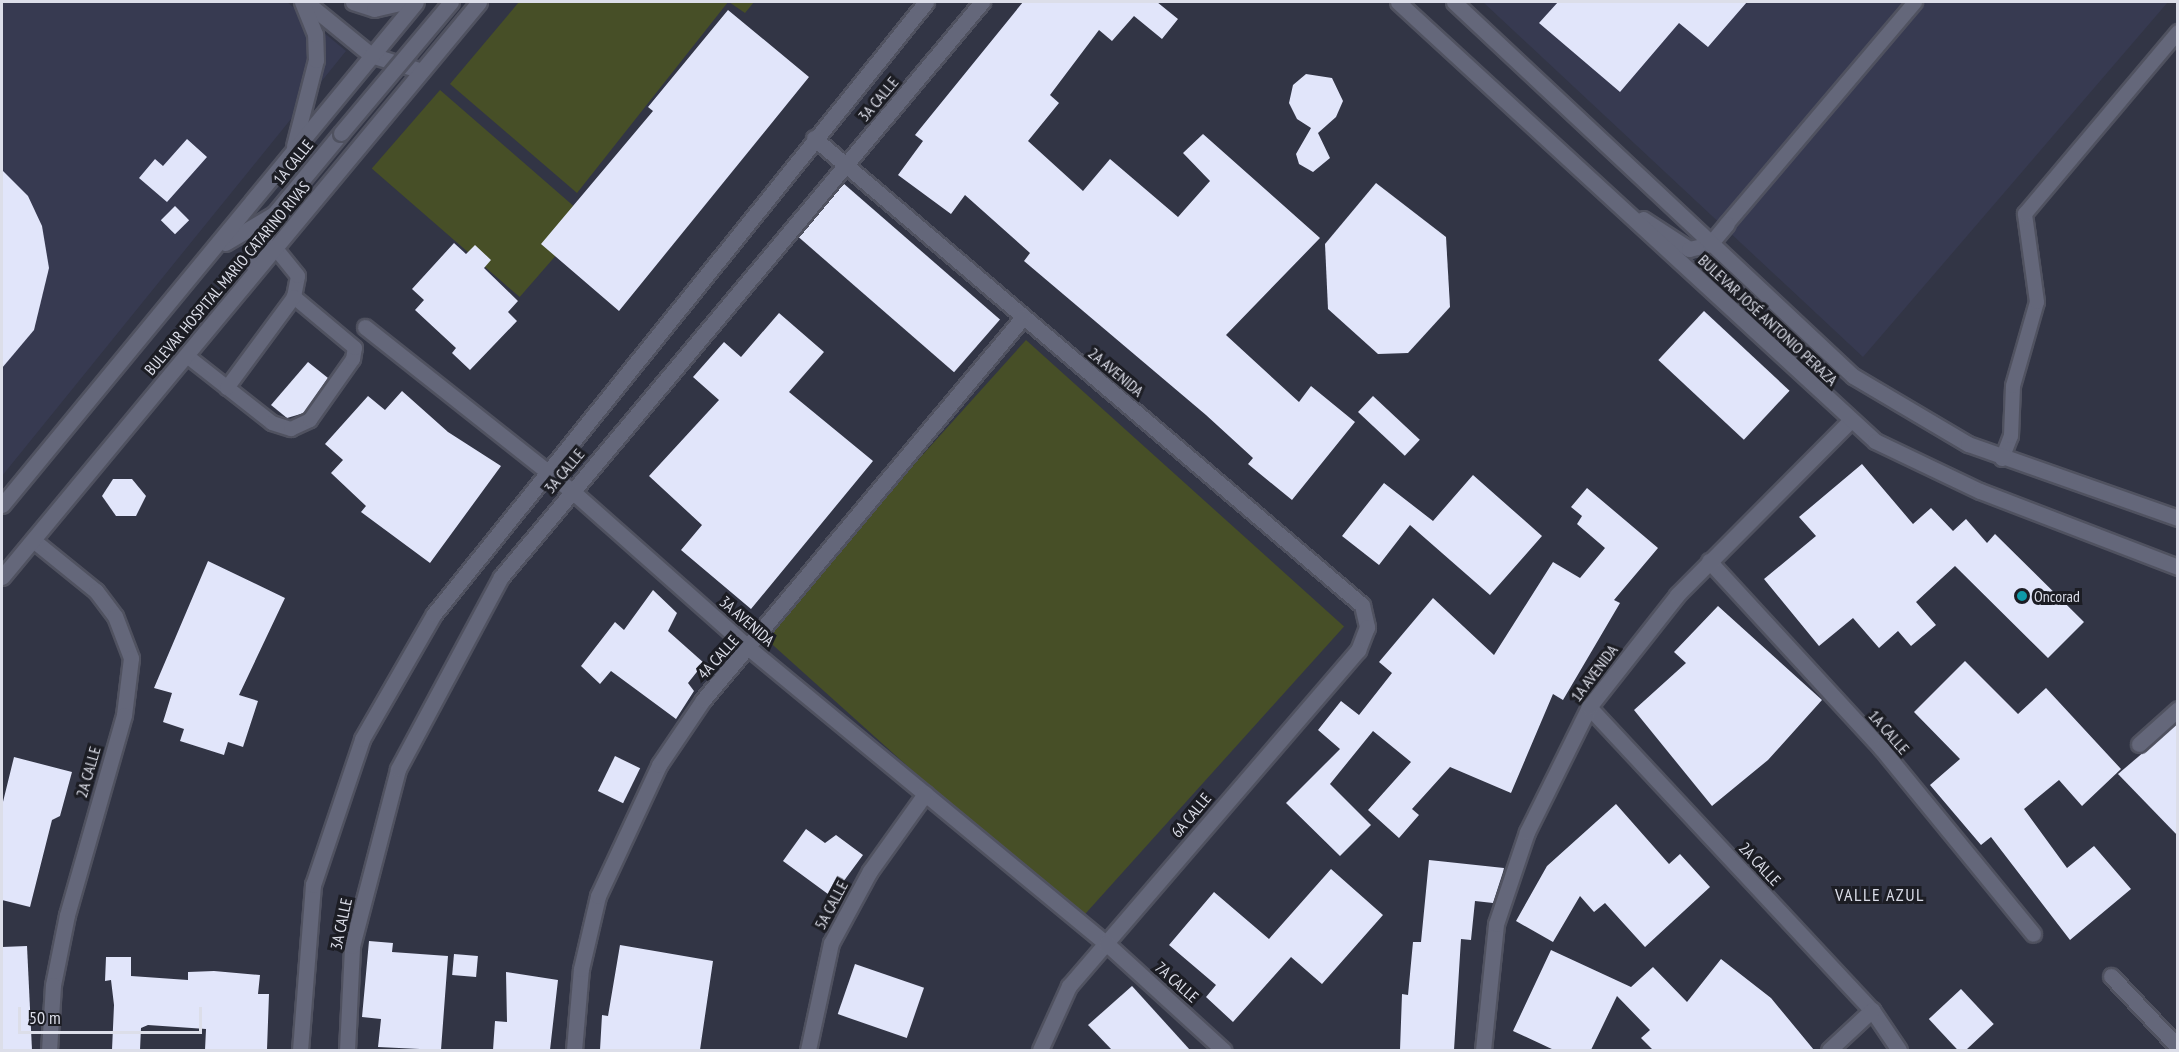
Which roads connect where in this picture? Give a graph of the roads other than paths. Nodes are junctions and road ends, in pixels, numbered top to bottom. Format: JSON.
{"nodes":[{"id":1,"x":304,"y":2,"type":"edge"},
{"id":2,"x":353,"y":2,"type":"edge"},
{"id":3,"x":404,"y":2,"type":"edge"},
{"id":4,"x":416,"y":2,"type":"edge"},
{"id":5,"x":451,"y":2,"type":"edge"},
{"id":6,"x":479,"y":2,"type":"edge"},
{"id":7,"x":926,"y":2,"type":"edge"},
{"id":8,"x":982,"y":2,"type":"edge"},
{"id":9,"x":1398,"y":2,"type":"edge"},
{"id":10,"x":1454,"y":2,"type":"edge"},
{"id":11,"x":1915,"y":2,"type":"edge"},
{"id":12,"x":2178,"y":32,"type":"edge"},
{"id":13,"x":371,"y":55,"type":"junction"},
{"id":14,"x":422,"y":71,"type":"junction"},
{"id":15,"x":814,"y":138,"type":"junction"},
{"id":16,"x":291,"y":155,"type":"junction"},
{"id":17,"x":846,"y":166,"type":"junction"},
{"id":18,"x":1583,"y":174,"type":"junction"},
{"id":19,"x":274,"y":214,"type":"junction"},
{"id":20,"x":1727,"y":224,"type":"joint"},
{"id":21,"x":1710,"y":244,"type":"junction"},
{"id":22,"x":275,"y":248,"type":"junction"},
{"id":23,"x":215,"y":249,"type":"junction"},
{"id":24,"x":250,"y":277,"type":"junction"},
{"id":25,"x":294,"y":297,"type":"junction"},
{"id":26,"x":1023,"y":316,"type":"junction"},
{"id":27,"x":365,"y":327,"type":"dead end"},
{"id":28,"x":187,"y":356,"type":"junction"},
{"id":29,"x":227,"y":388,"type":"junction"},
{"id":30,"x":1851,"y":420,"type":"junction"},
{"id":31,"x":2002,"y":459,"type":"junction"},
{"id":32,"x":545,"y":469,"type":"junction"},
{"id":33,"x":571,"y":490,"type":"junction"},
{"id":34,"x":2,"y":505,"type":"edge"},
{"id":35,"x":2178,"y":518,"type":"edge"},
{"id":36,"x":33,"y":540,"type":"junction"},
{"id":37,"x":1709,"y":561,"type":"junction"},
{"id":38,"x":2178,"y":567,"type":"edge"},
{"id":39,"x":2,"y":577,"type":"edge"},
{"id":40,"x":1362,"y":605,"type":"joint"},
{"id":41,"x":750,"y":648,"type":"junction"},
{"id":42,"x":1589,"y":706,"type":"junction"},
{"id":43,"x":2178,"y":709,"type":"edge"},
{"id":44,"x":2139,"y":744,"type":"dead end"},
{"id":45,"x":925,"y":794,"type":"junction"},
{"id":46,"x":2033,"y":934,"type":"dead end"},
{"id":47,"x":1106,"y":943,"type":"junction"},
{"id":48,"x":2111,"y":976,"type":"dead end"},
{"id":49,"x":1872,"y":1010,"type":"junction"},
{"id":50,"x":2178,"y":1047,"type":"edge"},
{"id":51,"x":49,"y":1050,"type":"edge"},
{"id":52,"x":300,"y":1050,"type":"edge"},
{"id":53,"x":347,"y":1050,"type":"edge"},
{"id":54,"x":574,"y":1050,"type":"edge"},
{"id":55,"x":808,"y":1050,"type":"edge"},
{"id":56,"x":1040,"y":1050,"type":"edge"},
{"id":57,"x":1222,"y":1050,"type":"edge"},
{"id":58,"x":1483,"y":1050,"type":"edge"},
{"id":59,"x":1829,"y":1050,"type":"edge"},
{"id":60,"x":1899,"y":1050,"type":"edge"}],
"edges":[{"from":1,"to":13,"type":"street"},
{"from":1,"to":16,"type":"street"},
{"from":2,"to":3,"type":"street"},
{"from":4,"to":13,"type":"street","name":"BULEVAR HOSPITAL MARIO CATARINO RIVAS"},
{"from":5,"to":19,"type":"street","name":"1A CALLE","bridge":true},
{"from":6,"to":14,"type":"street","name":"BULEVAR HOSPITAL MARIO CATARINO RIVAS"},
{"from":7,"to":15,"type":"street","name":"3A CALLE"},
{"from":8,"to":17,"type":"street","name":"3A CALLE"},
{"from":9,"to":18,"type":"street","name":"BULEVAR JOSÉ ANTONIO PERAZA"},
{"from":10,"to":21,"type":"street","name":"BULEVAR JOSÉ ANTONIO PERAZA"},
{"from":11,"to":20,"type":"lane"},
{"from":12,"to":31,"type":"lane"},
{"from":13,"to":14,"type":"street"},
{"from":13,"to":16,"type":"street","name":"BULEVAR HOSPITAL MARIO CATARINO RIVAS"},
{"from":14,"to":22,"type":"street","name":"BULEVAR HOSPITAL MARIO CATARINO RIVAS"},
{"from":15,"to":17,"type":"street","name":"2A AVENIDA"},
{"from":15,"to":32,"type":"street","name":"3A CALLE"},
{"from":16,"to":23,"type":"street","name":"BULEVAR HOSPITAL MARIO CATARINO RIVAS"},
{"from":17,"to":26,"type":"street","name":"2A AVENIDA"},
{"from":17,"to":33,"type":"street","name":"3A CALLE"},
{"from":18,"to":21,"type":"street"},
{"from":18,"to":30,"type":"street","name":"BULEVAR JOSÉ ANTONIO PERAZA"},
{"from":19,"to":23,"type":"street"},
{"from":19,"to":24,"type":"street"},
{"from":20,"to":21,"type":"street"},
{"from":21,"to":31,"type":"street","name":"BULEVAR JOSÉ ANTONIO PERAZA"},
{"from":22,"to":24,"type":"street","name":"BULEVAR HOSPITAL MARIO CATARINO RIVAS"},
{"from":22,"to":25,"type":"lane"},
{"from":23,"to":34,"type":"street","name":"BULEVAR HOSPITAL MARIO CATARINO RIVAS"},
{"from":24,"to":28,"type":"street","name":"BULEVAR HOSPITAL MARIO CATARINO RIVAS"},
{"from":25,"to":29,"type":"lane"},
{"from":25,"to":29,"type":"lane"},
{"from":26,"to":40,"type":"street","name":"2A AVENIDA"},
{"from":26,"to":41,"type":"street","name":"4A CALLE"},
{"from":27,"to":32,"type":"street","name":"3A AVENIDA"},
{"from":28,"to":29,"type":"lane"},
{"from":28,"to":36,"type":"street","name":"BULEVAR HOSPITAL MARIO CATARINO RIVAS"},
{"from":30,"to":37,"type":"street","name":"1A AVENIDA"},
{"from":30,"to":38,"type":"street","name":"BULEVAR JOSÉ ANTONIO PERAZA"},
{"from":31,"to":35,"type":"street","name":"BULEVAR JOSÉ ANTONIO PERAZA"},
{"from":32,"to":33,"type":"street","name":"3A AVENIDA"},
{"from":32,"to":52,"type":"street","name":"3A CALLE"},
{"from":33,"to":41,"type":"street","name":"3A AVENIDA"},
{"from":33,"to":53,"type":"street","name":"3A CALLE"},
{"from":36,"to":39,"type":"street","name":"BULEVAR HOSPITAL MARIO CATARINO RIVAS"},
{"from":36,"to":51,"type":"street","name":"2A CALLE"},
{"from":37,"to":42,"type":"street","name":"1A AVENIDA"},
{"from":37,"to":46,"type":"street","name":"1A CALLE"},
{"from":40,"to":47,"type":"street","name":"6A CALLE"},
{"from":41,"to":45,"type":"street","name":"3A AVENIDA"},
{"from":41,"to":54,"type":"street","name":"4A CALLE"},
{"from":42,"to":49,"type":"street","name":"2A CALLE"},
{"from":42,"to":58,"type":"street","name":"1A AVENIDA"},
{"from":43,"to":44,"type":"street"},
{"from":45,"to":47,"type":"street","name":"3A AVENIDA"},
{"from":45,"to":55,"type":"street","name":"5A CALLE"},
{"from":47,"to":56,"type":"street","name":"6A CALLE"},
{"from":47,"to":57,"type":"street","name":"7A CALLE"},
{"from":48,"to":50,"type":"street"},
{"from":49,"to":59,"type":"street"},
{"from":49,"to":60,"type":"street","name":"2A CALLE"}]}
